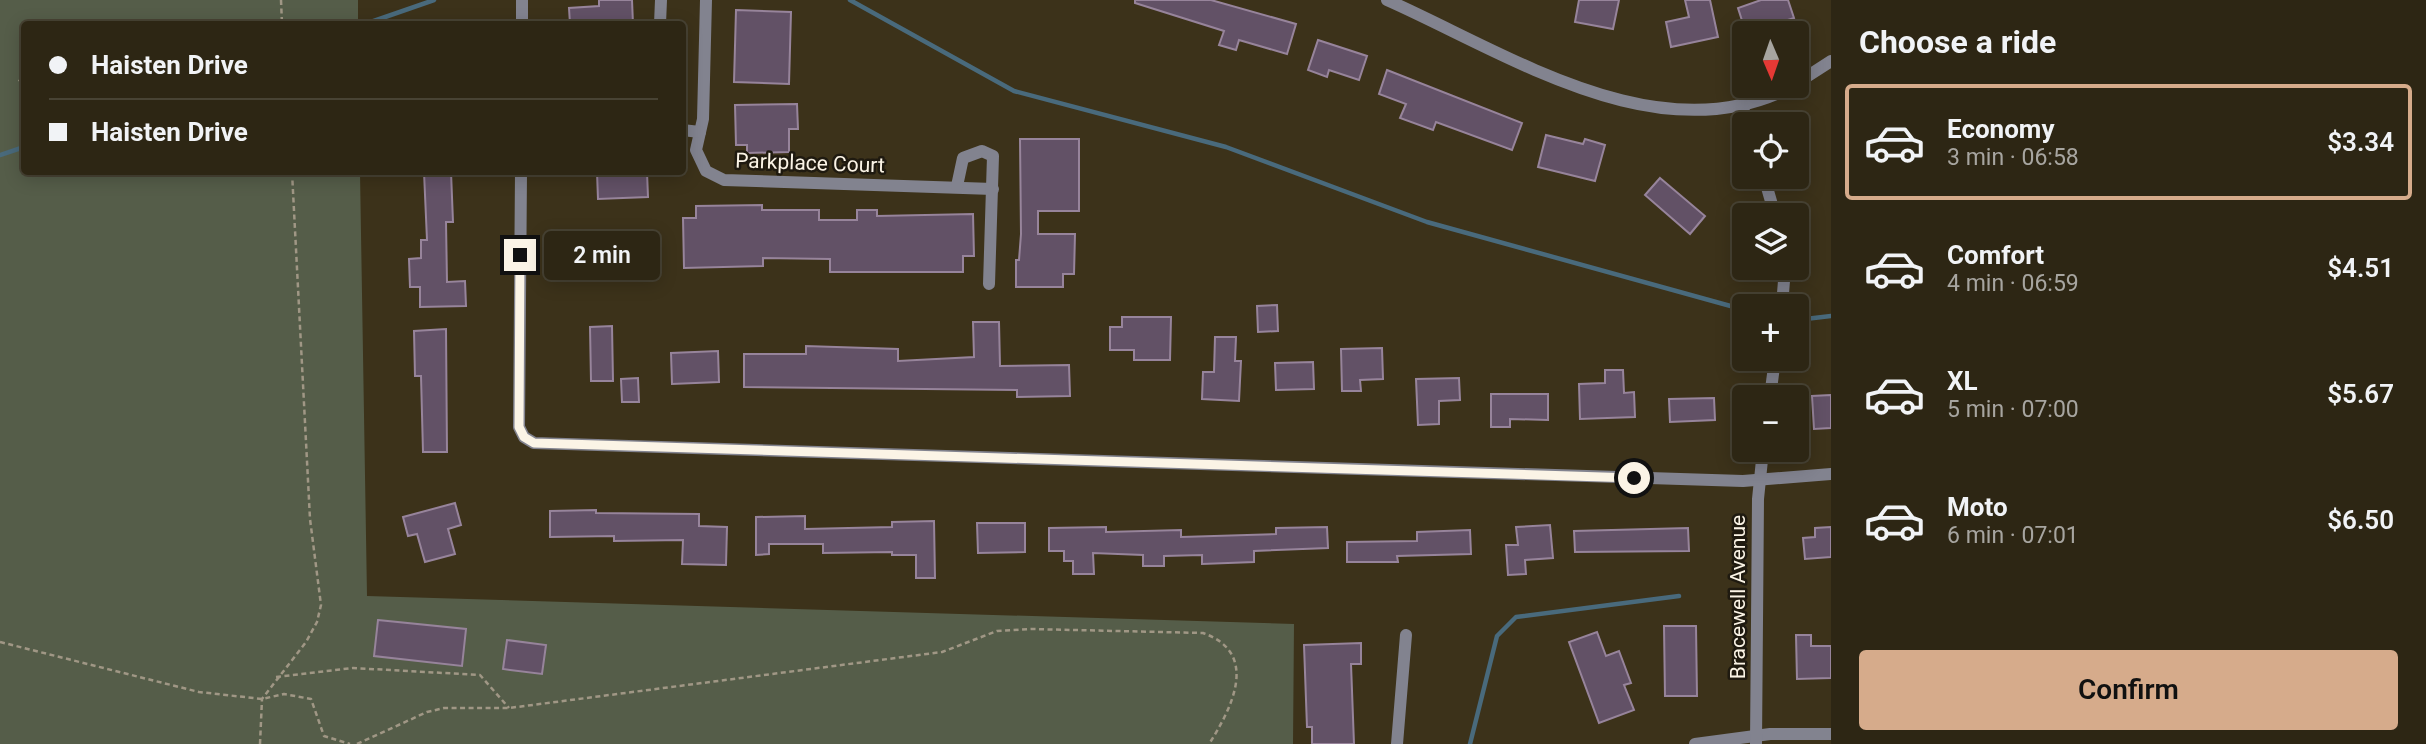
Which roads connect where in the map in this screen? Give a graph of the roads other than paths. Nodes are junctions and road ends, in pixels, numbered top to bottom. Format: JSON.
{"nodes":[{"id":1,"x":523,"y":0,"type":"edge"},
{"id":2,"x":661,"y":0,"type":"edge"},
{"id":3,"x":706,"y":0,"type":"edge"},
{"id":4,"x":1387,"y":0,"type":"edge"},
{"id":5,"x":522,"y":21,"type":"edge"},
{"id":6,"x":660,"y":21,"type":"edge"},
{"id":7,"x":1831,"y":61,"type":"edge"},
{"id":8,"x":1810,"y":75,"type":"edge"},
{"id":9,"x":1761,"y":98,"type":"edge"},
{"id":10,"x":1742,"y":105,"type":"junction"},
{"id":11,"x":1744,"y":112,"type":"edge"},
{"id":12,"x":686,"y":130,"type":"edge"},
{"id":13,"x":700,"y":132,"type":"junction"},
{"id":14,"x":521,"y":175,"type":"edge"},
{"id":15,"x":957,"y":186,"type":"junction"},
{"id":16,"x":993,"y":189,"type":"junction"},
{"id":17,"x":989,"y":284,"type":"dead end"},
{"id":18,"x":1761,"y":462,"type":"edge"},
{"id":19,"x":1831,"y":474,"type":"edge"},
{"id":20,"x":1759,"y":480,"type":"junction"},
{"id":21,"x":1406,"y":635,"type":"dead end"},
{"id":22,"x":1831,"y":734,"type":"edge"},
{"id":23,"x":1756,"y":740,"type":"edge"},
{"id":24,"x":1397,"y":744,"type":"edge"},
{"id":25,"x":1695,"y":744,"type":"edge"}],
"edges":[{"from":1,"to":5,"type":"street"},
{"from":2,"to":6,"type":"street"},
{"from":3,"to":13,"type":"street","name":"Parkplace Court"},
{"from":4,"to":10,"type":"street"},
{"from":7,"to":8,"type":"street"},
{"from":9,"to":10,"type":"street"},
{"from":10,"to":11,"type":"street"},
{"from":12,"to":13,"type":"street"},
{"from":13,"to":15,"type":"street","name":"Parkplace Court"},
{"from":14,"to":20,"type":"street"},
{"from":15,"to":16,"type":"street","name":"Parkplace Court"},
{"from":15,"to":16,"type":"street"},
{"from":16,"to":17,"type":"street"},
{"from":18,"to":20,"type":"street","name":"Bracewell Avenue"},
{"from":19,"to":20,"type":"street"},
{"from":20,"to":23,"type":"street","name":"Bracewell Avenue"},
{"from":21,"to":24,"type":"street"},
{"from":22,"to":23,"type":"street"},
{"from":23,"to":25,"type":"street"}]}
